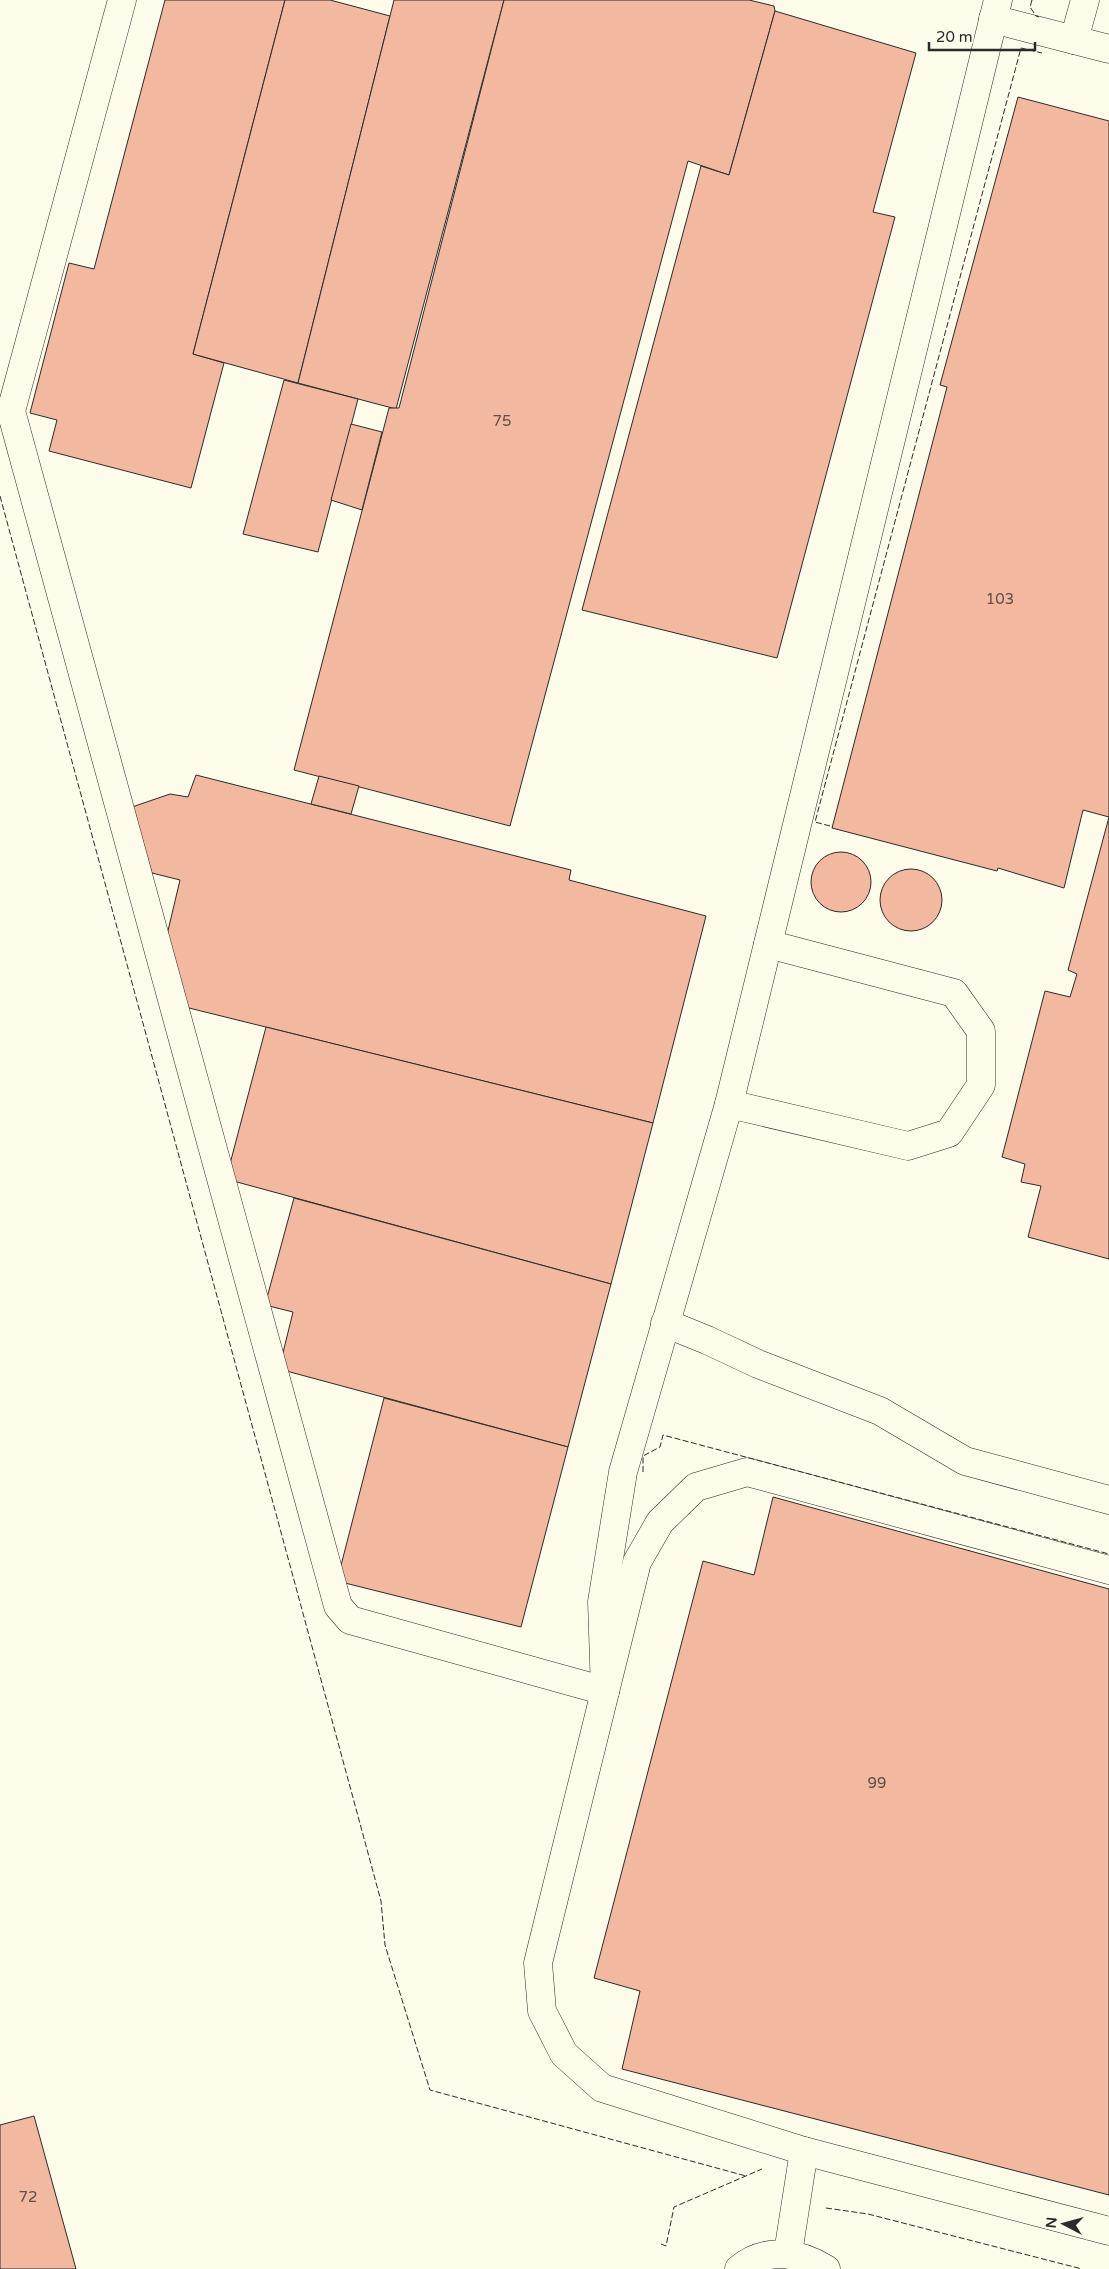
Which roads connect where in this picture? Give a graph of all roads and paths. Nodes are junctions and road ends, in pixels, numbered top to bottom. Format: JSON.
{"nodes":[{"id":1,"x":122,"y":0,"type":"edge"},
{"id":2,"x":1085,"y":0,"type":"edge"},
{"id":3,"x":996,"y":10,"type":"edge"},
{"id":4,"x":1074,"y":40,"type":"junction"},
{"id":5,"x":1109,"y":49,"type":"edge"},
{"id":6,"x":768,"y":944,"type":"junction"},
{"id":7,"x":729,"y":1104,"type":"junction"},
{"id":8,"x":665,"y":1323,"type":"junction"},
{"id":9,"x":1109,"y":1500,"type":"edge"},
{"id":10,"x":1109,"y":1570,"type":"edge"},
{"id":11,"x":605,"y":1691,"type":"junction"},
{"id":12,"x":804,"y":2152,"type":"junction"},
{"id":13,"x":1109,"y":2231,"type":"edge"},
{"id":14,"x":788,"y":2253,"type":"junction"},
{"id":15,"x":739,"y":2269,"type":"edge"},
{"id":16,"x":826,"y":2269,"type":"edge"}],
"edges":[{"from":1,"to":11,"type":"street"},
{"from":2,"to":4,"type":"street"},
{"from":3,"to":4,"type":"street"},
{"from":3,"to":6,"type":"street"},
{"from":4,"to":5,"type":"street"},
{"from":6,"to":7,"type":"street"},
{"from":6,"to":7,"type":"street"},
{"from":7,"to":8,"type":"street"},
{"from":8,"to":9,"type":"street"},
{"from":8,"to":11,"type":"street"},
{"from":10,"to":11,"type":"street"},
{"from":11,"to":12,"type":"street"},
{"from":12,"to":13,"type":"street"},
{"from":12,"to":14,"type":"street"},
{"from":14,"to":15,"type":"street"},
{"from":14,"to":16,"type":"street"}]}
